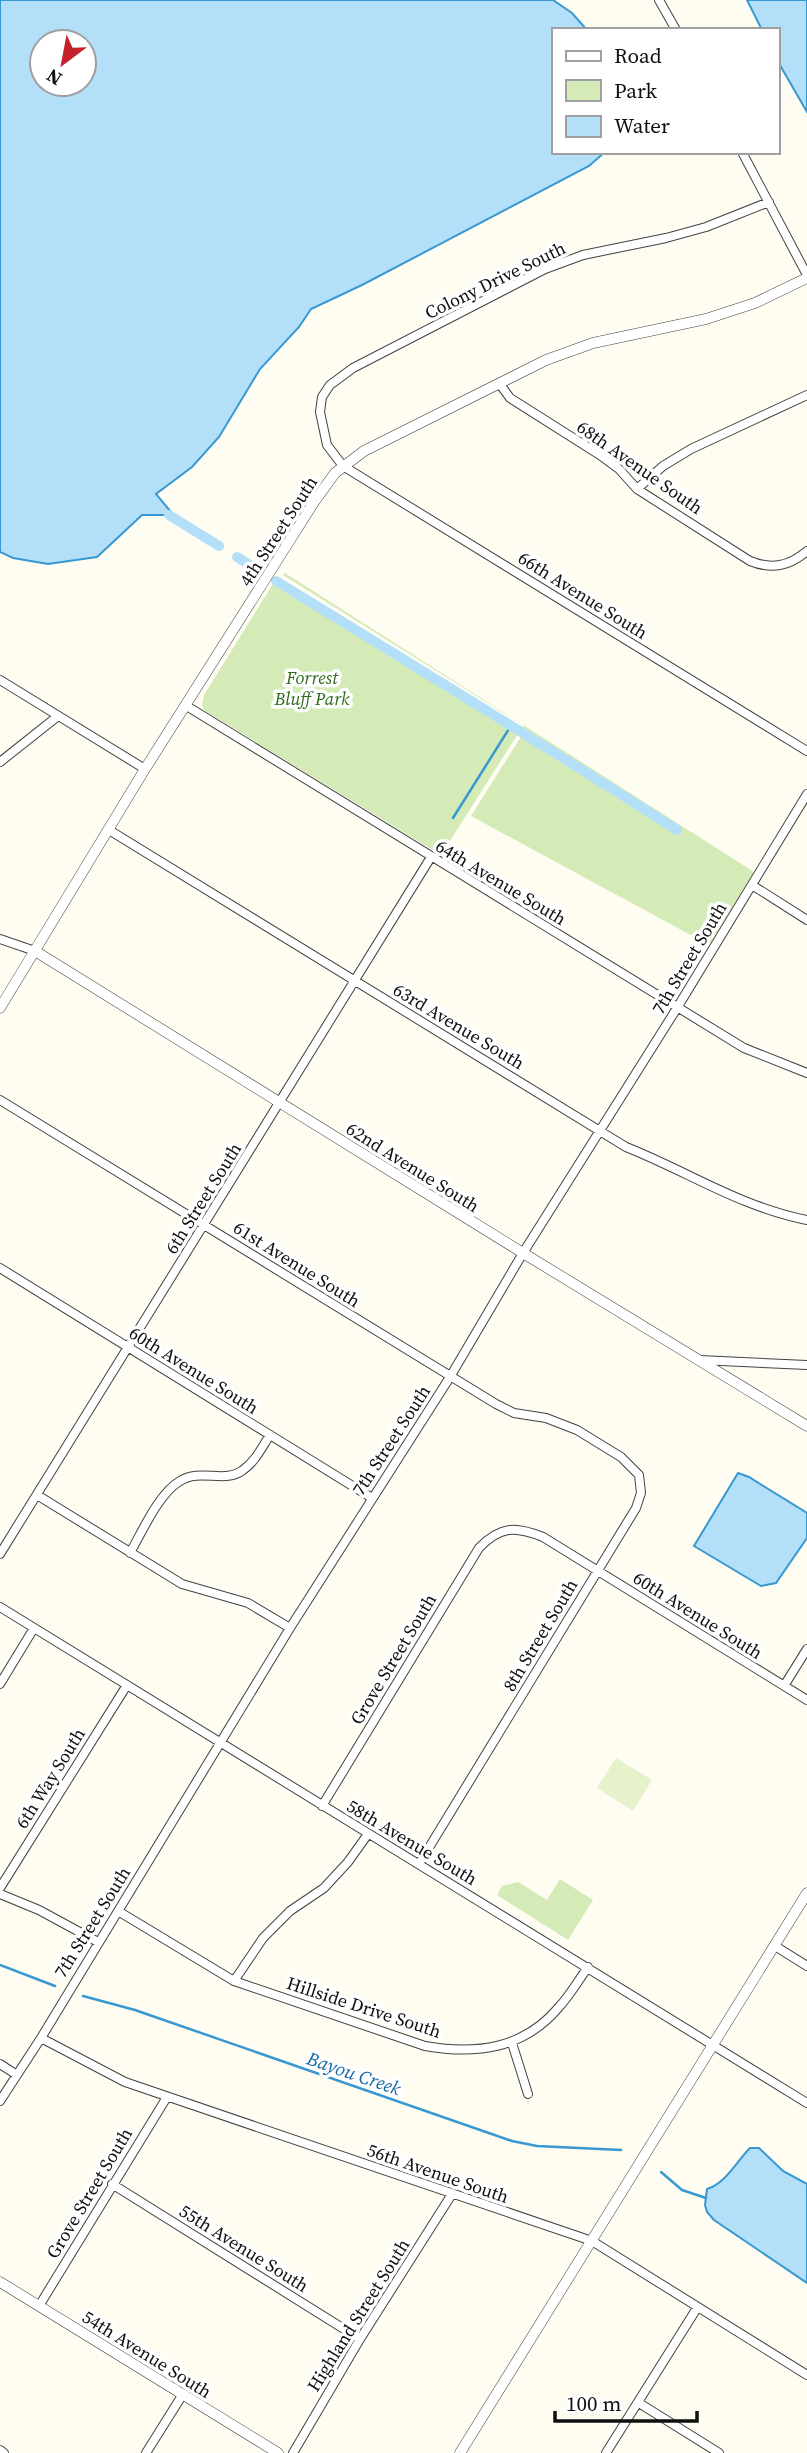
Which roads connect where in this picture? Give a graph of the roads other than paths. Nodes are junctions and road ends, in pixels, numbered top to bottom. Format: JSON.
{"nodes":[{"id":1,"x":659,"y":0,"type":"edge"},
{"id":2,"x":675,"y":28,"type":"edge"},
{"id":3,"x":743,"y":154,"type":"edge"},
{"id":4,"x":769,"y":202,"type":"junction"},
{"id":5,"x":807,"y":277,"type":"edge"},
{"id":6,"x":499,"y":383,"type":"junction"},
{"id":7,"x":807,"y":395,"type":"edge"},
{"id":8,"x":343,"y":466,"type":"junction"},
{"id":9,"x":638,"y":489,"type":"junction"},
{"id":10,"x":807,"y":551,"type":"edge"},
{"id":11,"x":0,"y":680,"type":"edge"},
{"id":12,"x":186,"y":705,"type":"junction"},
{"id":13,"x":58,"y":716,"type":"junction"},
{"id":14,"x":807,"y":751,"type":"edge"},
{"id":15,"x":0,"y":762,"type":"edge"},
{"id":16,"x":145,"y":769,"type":"junction"},
{"id":17,"x":807,"y":794,"type":"edge"},
{"id":18,"x":109,"y":830,"type":"junction"},
{"id":19,"x":431,"y":857,"type":"junction"},
{"id":20,"x":752,"y":885,"type":"junction"},
{"id":21,"x":807,"y":920,"type":"edge"},
{"id":22,"x":0,"y":939,"type":"edge"},
{"id":23,"x":35,"y":951,"type":"junction"},
{"id":24,"x":355,"y":981,"type":"junction"},
{"id":25,"x":0,"y":1008,"type":"edge"},
{"id":26,"x":677,"y":1008,"type":"junction"},
{"id":27,"x":807,"y":1073,"type":"edge"},
{"id":28,"x":0,"y":1100,"type":"edge"},
{"id":29,"x":280,"y":1104,"type":"junction"},
{"id":30,"x":600,"y":1131,"type":"junction"},
{"id":31,"x":807,"y":1220,"type":"edge"},
{"id":32,"x":204,"y":1226,"type":"junction"},
{"id":33,"x":523,"y":1253,"type":"junction"},
{"id":34,"x":1,"y":1272,"type":"edge"},
{"id":35,"x":129,"y":1348,"type":"junction"},
{"id":36,"x":699,"y":1360,"type":"junction"},
{"id":37,"x":807,"y":1365,"type":"edge"},
{"id":38,"x":450,"y":1377,"type":"junction"},
{"id":39,"x":807,"y":1426,"type":"edge"},
{"id":40,"x":270,"y":1435,"type":"junction"},
{"id":41,"x":586,"y":1435,"type":"joint"},
{"id":42,"x":37,"y":1495,"type":"junction"},
{"id":43,"x":372,"y":1498,"type":"junction"},
{"id":44,"x":497,"y":1534,"type":"joint"},
{"id":45,"x":130,"y":1553,"type":"junction"},
{"id":46,"x":0,"y":1554,"type":"edge"},
{"id":47,"x":598,"y":1571,"type":"junction"},
{"id":48,"x":0,"y":1608,"type":"edge"},
{"id":49,"x":34,"y":1628,"type":"junction"},
{"id":50,"x":289,"y":1628,"type":"junction"},
{"id":51,"x":807,"y":1649,"type":"edge"},
{"id":52,"x":0,"y":1684,"type":"edge"},
{"id":53,"x":127,"y":1685,"type":"junction"},
{"id":54,"x":784,"y":1686,"type":"junction"},
{"id":55,"x":807,"y":1700,"type":"edge"},
{"id":56,"x":220,"y":1744,"type":"junction"},
{"id":57,"x":322,"y":1806,"type":"junction"},
{"id":58,"x":368,"y":1834,"type":"junction"},
{"id":59,"x":419,"y":1864,"type":"junction"},
{"id":60,"x":0,"y":1888,"type":"edge"},
{"id":61,"x":807,"y":1893,"type":"edge"},
{"id":62,"x":0,"y":1894,"type":"edge"},
{"id":63,"x":118,"y":1910,"type":"junction"},
{"id":64,"x":98,"y":1942,"type":"junction"},
{"id":65,"x":775,"y":1946,"type":"junction"},
{"id":66,"x":807,"y":1966,"type":"edge"},
{"id":67,"x":588,"y":1967,"type":"junction"},
{"id":68,"x":234,"y":1981,"type":"junction"},
{"id":69,"x":41,"y":2038,"type":"junction"},
{"id":70,"x":512,"y":2043,"type":"junction"},
{"id":71,"x":714,"y":2045,"type":"junction"},
{"id":72,"x":0,"y":2064,"type":"edge"},
{"id":73,"x":18,"y":2075,"type":"junction"},
{"id":74,"x":528,"y":2094,"type":"dead end"},
{"id":75,"x":167,"y":2096,"type":"junction"},
{"id":76,"x":0,"y":2101,"type":"edge"},
{"id":77,"x":807,"y":2102,"type":"edge"},
{"id":78,"x":112,"y":2184,"type":"junction"},
{"id":79,"x":452,"y":2194,"type":"junction"},
{"id":80,"x":592,"y":2241,"type":"junction"},
{"id":81,"x":0,"y":2282,"type":"edge"},
{"id":82,"x":39,"y":2306,"type":"junction"},
{"id":83,"x":697,"y":2308,"type":"junction"},
{"id":84,"x":360,"y":2339,"type":"junction"},
{"id":85,"x":807,"y":2375,"type":"edge"},
{"id":86,"x":183,"y":2394,"type":"junction"},
{"id":87,"x":639,"y":2403,"type":"junction"},
{"id":88,"x":146,"y":2453,"type":"edge"},
{"id":89,"x":278,"y":2453,"type":"edge"},
{"id":90,"x":293,"y":2453,"type":"edge"},
{"id":91,"x":460,"y":2453,"type":"edge"},
{"id":92,"x":606,"y":2453,"type":"edge"},
{"id":93,"x":719,"y":2453,"type":"edge"}],
"edges":[{"from":1,"to":2,"type":"street"},
{"from":3,"to":4,"type":"street"},
{"from":4,"to":5,"type":"street"},
{"from":4,"to":8,"type":"street","name":"Colony Drive South"},
{"from":5,"to":6,"type":"street","name":"4th Street South"},
{"from":6,"to":8,"type":"street","name":"4th Street South"},
{"from":6,"to":9,"type":"street","name":"68th Avenue South"},
{"from":7,"to":9,"type":"street"},
{"from":8,"to":12,"type":"street","name":"4th Street South"},
{"from":8,"to":14,"type":"street","name":"66th Avenue South"},
{"from":9,"to":10,"type":"street","name":"68th Avenue South"},
{"from":11,"to":13,"type":"street"},
{"from":12,"to":16,"type":"street","name":"4th Street South"},
{"from":12,"to":19,"type":"street","name":"64th Avenue South"},
{"from":13,"to":15,"type":"street"},
{"from":13,"to":16,"type":"street"},
{"from":16,"to":18,"type":"street","name":"4th Street South"},
{"from":17,"to":20,"type":"street","name":"7th Street South"},
{"from":18,"to":23,"type":"street","name":"4th Street South"},
{"from":18,"to":24,"type":"street","name":"63rd Avenue South"},
{"from":19,"to":24,"type":"street","name":"6th Street South"},
{"from":19,"to":26,"type":"street","name":"64th Avenue South"},
{"from":20,"to":21,"type":"street"},
{"from":20,"to":26,"type":"street","name":"7th Street South"},
{"from":22,"to":23,"type":"street","name":"62nd Avenue South"},
{"from":23,"to":25,"type":"street","name":"4th Street South"},
{"from":23,"to":29,"type":"street","name":"62nd Avenue South"},
{"from":24,"to":29,"type":"street","name":"6th Street South"},
{"from":24,"to":30,"type":"street","name":"63rd Avenue South"},
{"from":26,"to":27,"type":"street","name":"64th Avenue South"},
{"from":26,"to":30,"type":"street","name":"7th Street South"},
{"from":28,"to":32,"type":"street","name":"61st Avenue South"},
{"from":29,"to":32,"type":"street","name":"6th Street South"},
{"from":29,"to":33,"type":"street","name":"62nd Avenue South"},
{"from":30,"to":31,"type":"street","name":"63rd Avenue South"},
{"from":30,"to":33,"type":"street","name":"7th Street South"},
{"from":32,"to":35,"type":"street","name":"6th Street South"},
{"from":32,"to":38,"type":"street","name":"61st Avenue South"},
{"from":33,"to":36,"type":"street","name":"62nd Avenue South"},
{"from":33,"to":38,"type":"street","name":"7th Street South"},
{"from":34,"to":35,"type":"street","name":"60th Avenue South"},
{"from":35,"to":40,"type":"street","name":"60th Avenue South"},
{"from":35,"to":42,"type":"street","name":"6th Street South"},
{"from":36,"to":37,"type":"street"},
{"from":36,"to":39,"type":"street","name":"62nd Avenue South"},
{"from":38,"to":41,"type":"street","name":"61st Avenue South"},
{"from":38,"to":43,"type":"street","name":"7th Street South"},
{"from":40,"to":43,"type":"street","name":"60th Avenue South"},
{"from":40,"to":45,"type":"street"},
{"from":41,"to":47,"type":"street","name":"8th Street South"},
{"from":42,"to":45,"type":"street"},
{"from":42,"to":46,"type":"street","name":"6th Street South"},
{"from":43,"to":50,"type":"street","name":"7th Street South"},
{"from":44,"to":47,"type":"street","name":"60th Avenue South"},
{"from":44,"to":57,"type":"street","name":"Grove Street South"},
{"from":45,"to":50,"type":"street"},
{"from":47,"to":54,"type":"street","name":"60th Avenue South"},
{"from":47,"to":59,"type":"street","name":"8th Street South"},
{"from":48,"to":49,"type":"street","name":"58th Avenue South"},
{"from":49,"to":52,"type":"street"},
{"from":49,"to":53,"type":"street","name":"58th Avenue South"},
{"from":50,"to":56,"type":"street","name":"7th Street South"},
{"from":51,"to":54,"type":"street"},
{"from":53,"to":56,"type":"street","name":"58th Avenue South"},
{"from":53,"to":60,"type":"street","name":"6th Way South"},
{"from":54,"to":55,"type":"street","name":"60th Avenue South"},
{"from":56,"to":57,"type":"street","name":"58th Avenue South"},
{"from":56,"to":63,"type":"street","name":"7th Street South"},
{"from":57,"to":58,"type":"street","name":"58th Avenue South"},
{"from":58,"to":59,"type":"street","name":"58th Avenue South"},
{"from":58,"to":68,"type":"street"},
{"from":59,"to":67,"type":"street","name":"58th Avenue South"},
{"from":61,"to":65,"type":"street"},
{"from":62,"to":64,"type":"street"},
{"from":63,"to":64,"type":"street","name":"7th Street South"},
{"from":63,"to":68,"type":"street","name":"Hillside Drive South"},
{"from":64,"to":69,"type":"street","name":"7th Street South"},
{"from":65,"to":66,"type":"street"},
{"from":65,"to":71,"type":"street"},
{"from":67,"to":70,"type":"street","name":"Hillside Drive South"},
{"from":67,"to":71,"type":"street","name":"58th Avenue South"},
{"from":68,"to":70,"type":"street","name":"Hillside Drive South"},
{"from":69,"to":73,"type":"street","name":"7th Street South"},
{"from":69,"to":75,"type":"street","name":"56th Avenue South"},
{"from":70,"to":74,"type":"street"},
{"from":71,"to":77,"type":"street","name":"58th Avenue South"},
{"from":71,"to":80,"type":"street"},
{"from":72,"to":73,"type":"street"},
{"from":73,"to":76,"type":"street","name":"7th Street South"},
{"from":75,"to":78,"type":"street","name":"Grove Street South"},
{"from":75,"to":79,"type":"street","name":"56th Avenue South"},
{"from":78,"to":82,"type":"street","name":"Grove Street South"},
{"from":78,"to":84,"type":"street","name":"55th Avenue South"},
{"from":79,"to":80,"type":"street","name":"56th Avenue South"},
{"from":79,"to":84,"type":"street","name":"Highland Street South"},
{"from":80,"to":83,"type":"street","name":"56th Avenue South"},
{"from":80,"to":91,"type":"street"},
{"from":81,"to":82,"type":"street","name":"54th Avenue South"},
{"from":82,"to":86,"type":"street","name":"54th Avenue South"},
{"from":83,"to":85,"type":"street","name":"56th Avenue South"},
{"from":83,"to":87,"type":"street"},
{"from":84,"to":90,"type":"street","name":"Highland Street South"},
{"from":86,"to":88,"type":"street"},
{"from":86,"to":89,"type":"street","name":"54th Avenue South"},
{"from":87,"to":92,"type":"street"},
{"from":87,"to":93,"type":"street"}]}
